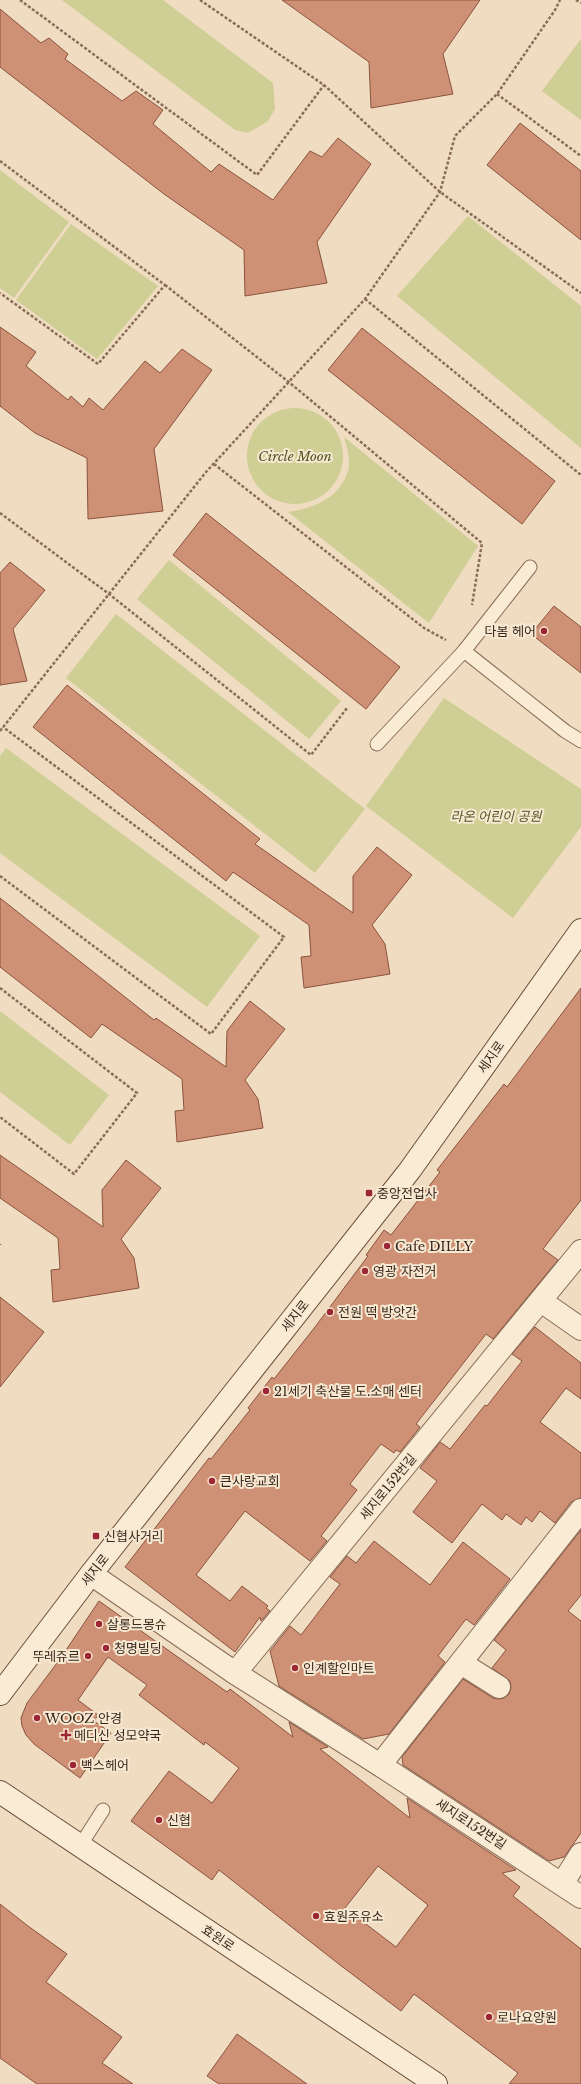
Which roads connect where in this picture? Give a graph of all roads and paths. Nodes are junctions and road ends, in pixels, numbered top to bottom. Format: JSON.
{"nodes":[{"id":1,"x":20,"y":0,"type":"edge"},
{"id":2,"x":200,"y":0,"type":"edge"},
{"id":3,"x":560,"y":0,"type":"edge"},
{"id":4,"x":576,"y":0,"type":"edge"},
{"id":5,"x":581,"y":3,"type":"edge"},
{"id":6,"x":324,"y":85,"type":"junction"},
{"id":7,"x":498,"y":94,"type":"junction"},
{"id":8,"x":581,"y":156,"type":"edge"},
{"id":9,"x":0,"y":160,"type":"edge"},
{"id":10,"x":440,"y":192,"type":"junction"},
{"id":11,"x":165,"y":285,"type":"junction"},
{"id":12,"x":0,"y":293,"type":"edge"},
{"id":13,"x":581,"y":293,"type":"edge"},
{"id":14,"x":365,"y":299,"type":"junction"},
{"id":15,"x":290,"y":383,"type":"junction"},
{"id":16,"x":214,"y":464,"type":"junction"},
{"id":17,"x":581,"y":475,"type":"edge"},
{"id":18,"x":0,"y":513,"type":"edge"},
{"id":19,"x":530,"y":567,"type":"dead end"},
{"id":20,"x":109,"y":594,"type":"junction"},
{"id":21,"x":470,"y":612,"type":"dead end"},
{"id":22,"x":464,"y":651,"type":"junction"},
{"id":23,"x":347,"y":708,"type":"dead end"},
{"id":24,"x":3,"y":727,"type":"junction"},
{"id":25,"x":0,"y":731,"type":"edge"},
{"id":26,"x":581,"y":742,"type":"edge"},
{"id":27,"x":377,"y":744,"type":"dead end"},
{"id":28,"x":0,"y":876,"type":"edge"},
{"id":29,"x":581,"y":930,"type":"edge"},
{"id":30,"x":0,"y":988,"type":"edge"},
{"id":31,"x":0,"y":1117,"type":"edge"},
{"id":32,"x":581,"y":1251,"type":"edge"},
{"id":33,"x":541,"y":1301,"type":"junction"},
{"id":34,"x":581,"y":1329,"type":"edge"},
{"id":35,"x":581,"y":1510,"type":"edge"},
{"id":36,"x":91,"y":1574,"type":"junction"},
{"id":37,"x":461,"y":1663,"type":"junction"},
{"id":38,"x":235,"y":1673,"type":"junction"},
{"id":39,"x":499,"y":1687,"type":"dead end"},
{"id":40,"x":0,"y":1694,"type":"edge"},
{"id":41,"x":380,"y":1765,"type":"junction"},
{"id":42,"x":0,"y":1792,"type":"edge"},
{"id":43,"x":103,"y":1810,"type":"dead end"},
{"id":44,"x":80,"y":1846,"type":"junction"},
{"id":45,"x":581,"y":1854,"type":"edge"},
{"id":46,"x":562,"y":1884,"type":"junction"},
{"id":47,"x":581,"y":1897,"type":"edge"},
{"id":48,"x":436,"y":2084,"type":"edge"}],
"edges":[{"from":1,"to":6,"type":"path"},
{"from":2,"to":6,"type":"path"},
{"from":3,"to":7,"type":"path"},
{"from":4,"to":5,"type":"path"},
{"from":6,"to":10,"type":"path"},
{"from":7,"to":8,"type":"path"},
{"from":7,"to":10,"type":"path"},
{"from":9,"to":11,"type":"path"},
{"from":10,"to":13,"type":"path"},
{"from":10,"to":14,"type":"path"},
{"from":11,"to":12,"type":"path"},
{"from":11,"to":15,"type":"path"},
{"from":14,"to":15,"type":"path"},
{"from":14,"to":17,"type":"path"},
{"from":15,"to":16,"type":"path"},
{"from":15,"to":21,"type":"path"},
{"from":16,"to":20,"type":"path"},
{"from":16,"to":22,"type":"path"},
{"from":18,"to":20,"type":"path"},
{"from":19,"to":22,"type":"lane"},
{"from":20,"to":23,"type":"path"},
{"from":20,"to":24,"type":"path"},
{"from":22,"to":26,"type":"lane"},
{"from":22,"to":27,"type":"lane"},
{"from":24,"to":25,"type":"path"},
{"from":24,"to":28,"type":"path"},
{"from":29,"to":36,"type":"street","name":"세지로"},
{"from":30,"to":31,"type":"path"},
{"from":32,"to":33,"type":"street","name":"세지로152번길"},
{"from":33,"to":34,"type":"street"},
{"from":33,"to":38,"type":"street","name":"세지로152번길"},
{"from":35,"to":37,"type":"street"},
{"from":36,"to":38,"type":"street","name":"세지로152번길"},
{"from":36,"to":40,"type":"street","name":"세지로"},
{"from":37,"to":39,"type":"street"},
{"from":37,"to":41,"type":"street"},
{"from":38,"to":41,"type":"street","name":"세지로152번길"},
{"from":41,"to":46,"type":"street","name":"세지로152번길"},
{"from":42,"to":44,"type":"street","name":"효원로"},
{"from":43,"to":44,"type":"lane"},
{"from":44,"to":48,"type":"street","name":"효원로"},
{"from":45,"to":46,"type":"street"},
{"from":46,"to":47,"type":"street","name":"세지로152번길"}]}
